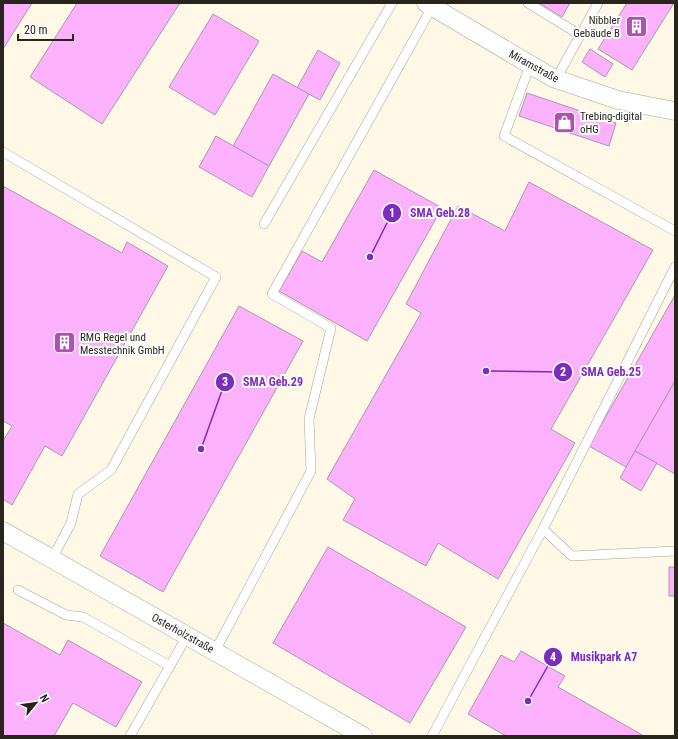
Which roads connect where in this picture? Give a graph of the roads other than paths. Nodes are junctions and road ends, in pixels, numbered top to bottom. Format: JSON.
{"nodes":[{"id":1,"x":392,"y":3,"type":"edge"},
{"id":2,"x":528,"y":3,"type":"edge"},
{"id":3,"x":598,"y":3,"type":"edge"},
{"id":4,"x":429,"y":5,"type":"edge"},
{"id":5,"x":580,"y":35,"type":"junction"},
{"id":6,"x":530,"y":65,"type":"junction"},
{"id":7,"x":556,"y":79,"type":"junction"},
{"id":8,"x":675,"y":111,"type":"edge"},
{"id":9,"x":3,"y":152,"type":"edge"},
{"id":10,"x":264,"y":224,"type":"dead end"},
{"id":11,"x":675,"y":231,"type":"edge"},
{"id":12,"x":675,"y":267,"type":"edge"},
{"id":13,"x":543,"y":529,"type":"junction"},
{"id":14,"x":5,"y":536,"type":"edge"},
{"id":15,"x":675,"y":551,"type":"edge"},
{"id":16,"x":52,"y":559,"type":"junction"},
{"id":17,"x":18,"y":590,"type":"dead end"},
{"id":18,"x":187,"y":636,"type":"junction"},
{"id":19,"x":215,"y":651,"type":"junction"},
{"id":20,"x":170,"y":666,"type":"junction"},
{"id":21,"x":130,"y":736,"type":"edge"},
{"id":22,"x":364,"y":736,"type":"edge"},
{"id":23,"x":432,"y":736,"type":"edge"}],
"edges":[{"from":1,"to":10,"type":"lane"},
{"from":2,"to":5,"type":"lane"},
{"from":3,"to":5,"type":"lane"},
{"from":4,"to":6,"type":"street","name":"Miramstraße"},
{"from":4,"to":19,"type":"lane"},
{"from":5,"to":7,"type":"lane"},
{"from":6,"to":7,"type":"street","name":"Miramstraße"},
{"from":6,"to":11,"type":"lane"},
{"from":7,"to":8,"type":"street","name":"Miramstraße"},
{"from":9,"to":16,"type":"lane"},
{"from":12,"to":13,"type":"lane"},
{"from":13,"to":15,"type":"lane"},
{"from":13,"to":23,"type":"lane"},
{"from":14,"to":16,"type":"street","name":"Osterholzstraße"},
{"from":16,"to":18,"type":"street","name":"Osterholzstraße"},
{"from":17,"to":20,"type":"lane"},
{"from":18,"to":19,"type":"street","name":"Osterholzstraße"},
{"from":18,"to":20,"type":"lane"},
{"from":19,"to":22,"type":"street","name":"Osterholzstraße"},
{"from":20,"to":21,"type":"lane"}]}
